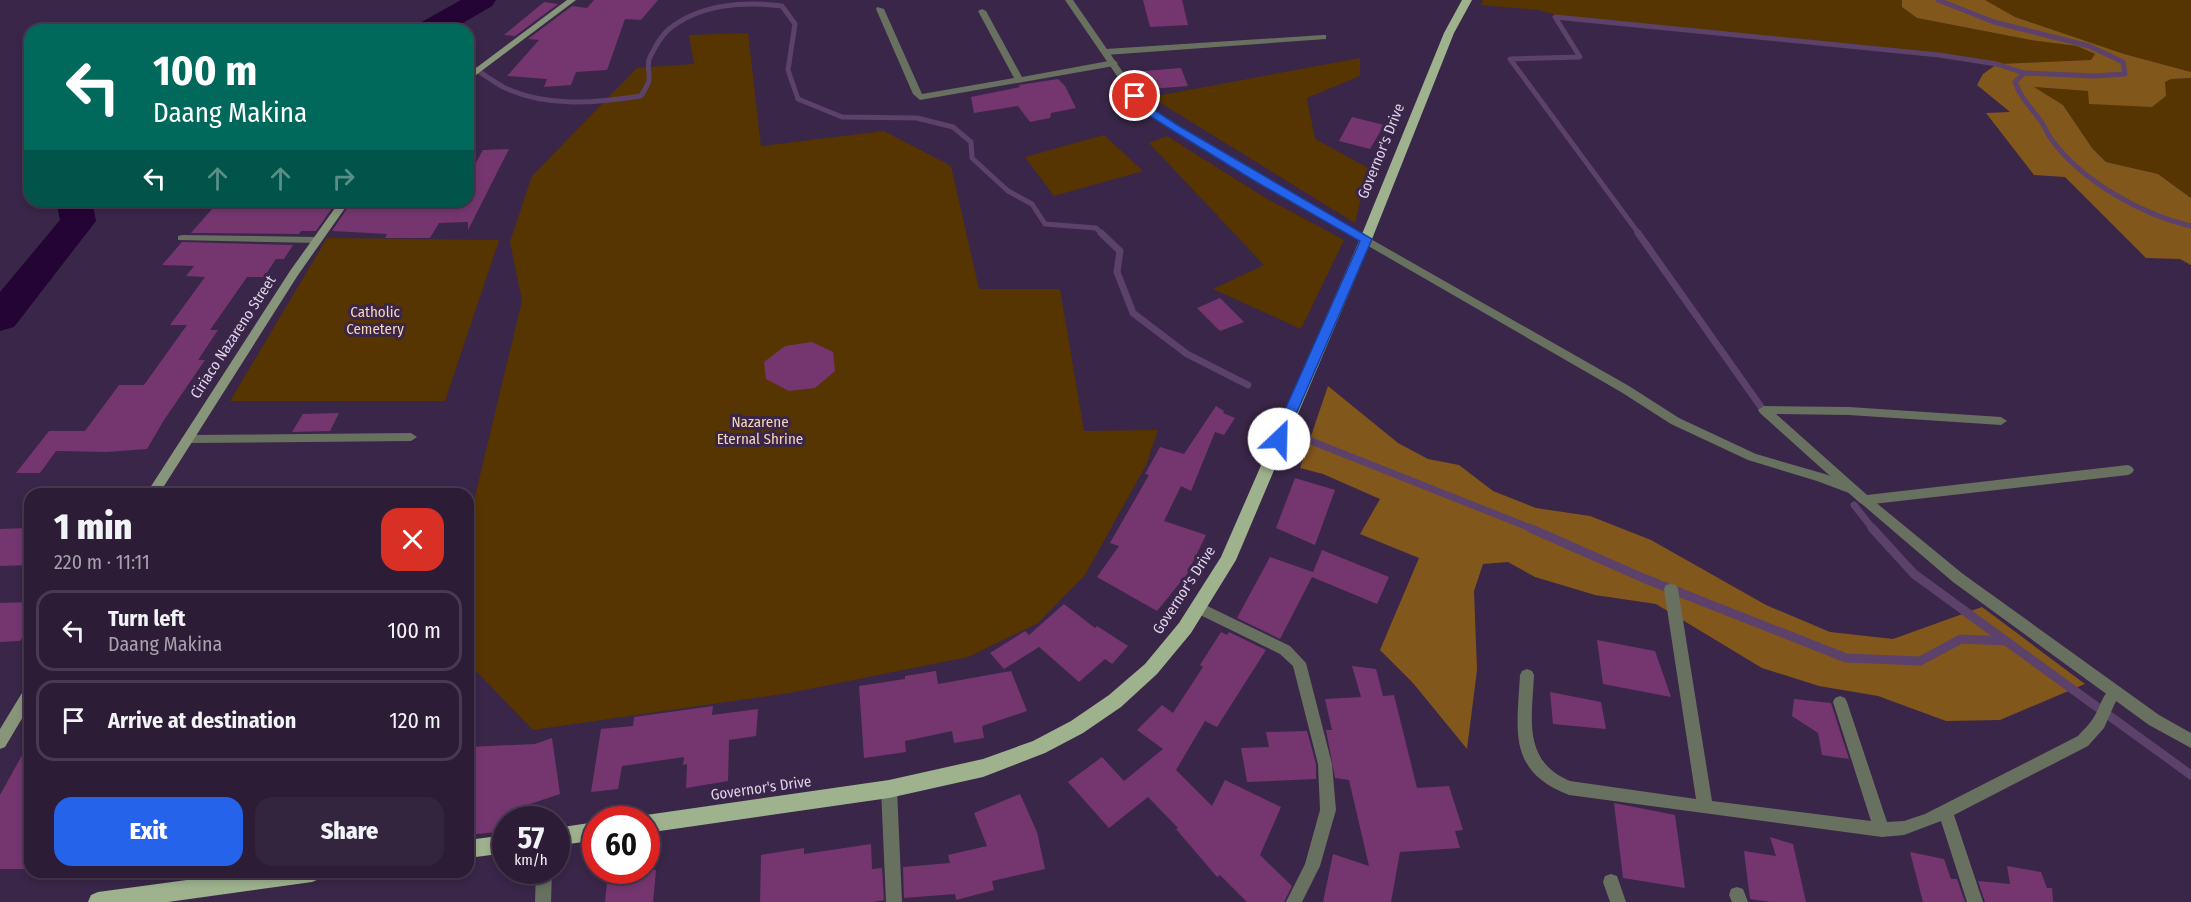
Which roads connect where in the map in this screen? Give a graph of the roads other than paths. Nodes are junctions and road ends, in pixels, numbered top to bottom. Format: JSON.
{"nodes":[{"id":1,"x":572,"y":0,"type":"edge"},
{"id":2,"x":1070,"y":0,"type":"edge"},
{"id":3,"x":1467,"y":0,"type":"edge"},
{"id":4,"x":880,"y":9,"type":"dead end"},
{"id":5,"x":982,"y":11,"type":"dead end"},
{"id":6,"x":1323,"y":37,"type":"dead end"},
{"id":7,"x":1106,"y":52,"type":"junction"},
{"id":8,"x":1114,"y":63,"type":"junction"},
{"id":9,"x":474,"y":73,"type":"edge"},
{"id":10,"x":1019,"y":79,"type":"junction"},
{"id":11,"x":341,"y":207,"type":"edge"},
{"id":12,"x":182,"y":238,"type":"dead end"},
{"id":13,"x":1366,"y":239,"type":"junction"},
{"id":14,"x":318,"y":240,"type":"junction"},
{"id":15,"x":2001,"y":422,"type":"dead end"},
{"id":16,"x":411,"y":437,"type":"dead end"},
{"id":17,"x":188,"y":438,"type":"junction"},
{"id":18,"x":2128,"y":470,"type":"dead end"},
{"id":19,"x":157,"y":488,"type":"edge"},
{"id":20,"x":1864,"y":500,"type":"junction"},
{"id":21,"x":1671,"y":589,"type":"dead end"},
{"id":22,"x":1199,"y":608,"type":"junction"},
{"id":23,"x":1527,"y":675,"type":"dead end"},
{"id":24,"x":2113,"y":695,"type":"junction"},
{"id":25,"x":24,"y":702,"type":"edge"},
{"id":26,"x":1840,"y":702,"type":"dead end"},
{"id":27,"x":2191,"y":741,"type":"edge"},
{"id":28,"x":0,"y":742,"type":"edge"},
{"id":29,"x":889,"y":789,"type":"junction"},
{"id":30,"x":1705,"y":807,"type":"junction"},
{"id":31,"x":1945,"y":811,"type":"junction"},
{"id":32,"x":660,"y":822,"type":"edge"},
{"id":33,"x":1882,"y":830,"type":"junction"},
{"id":34,"x":492,"y":846,"type":"edge"},
{"id":35,"x":474,"y":848,"type":"edge"},
{"id":36,"x":269,"y":878,"type":"edge"},
{"id":37,"x":1611,"y":882,"type":"dead end"},
{"id":38,"x":544,"y":884,"type":"edge"},
{"id":39,"x":99,"y":902,"type":"edge"},
{"id":40,"x":543,"y":902,"type":"edge"},
{"id":41,"x":894,"y":902,"type":"edge"},
{"id":42,"x":1294,"y":902,"type":"edge"},
{"id":43,"x":1618,"y":902,"type":"edge"},
{"id":44,"x":1975,"y":902,"type":"edge"}],
"edges":[{"from":1,"to":9,"type":"main road"},
{"from":2,"to":7,"type":"street"},
{"from":3,"to":13,"type":"main road","name":"Governor's Drive"},
{"from":4,"to":10,"type":"street"},
{"from":5,"to":10,"type":"street"},
{"from":6,"to":7,"type":"street"},
{"from":7,"to":8,"type":"street"},
{"from":8,"to":10,"type":"street"},
{"from":8,"to":13,"type":"street"},
{"from":11,"to":14,"type":"main road","name":"Ciriaco Nazareno Street"},
{"from":12,"to":14,"type":"street"},
{"from":13,"to":20,"type":"street"},
{"from":13,"to":22,"type":"main road","name":"Governor's Drive"},
{"from":14,"to":17,"type":"main road","name":"Ciriaco Nazareno Street"},
{"from":15,"to":20,"type":"street"},
{"from":16,"to":17,"type":"street"},
{"from":17,"to":19,"type":"main road","name":"Ciriaco Nazareno Street"},
{"from":18,"to":20,"type":"street"},
{"from":20,"to":24,"type":"street"},
{"from":21,"to":30,"type":"street"},
{"from":22,"to":29,"type":"main road","name":"Governor's Drive"},
{"from":22,"to":42,"type":"street"},
{"from":23,"to":30,"type":"street"},
{"from":24,"to":27,"type":"street"},
{"from":24,"to":31,"type":"street"},
{"from":25,"to":28,"type":"main road"},
{"from":26,"to":33,"type":"street"},
{"from":29,"to":32,"type":"main road","name":"Governor's Drive"},
{"from":29,"to":41,"type":"street"},
{"from":30,"to":33,"type":"street"},
{"from":31,"to":33,"type":"street"},
{"from":31,"to":44,"type":"street"},
{"from":34,"to":35,"type":"main road"},
{"from":36,"to":39,"type":"main road"},
{"from":37,"to":43,"type":"street"},
{"from":38,"to":40,"type":"street"}]}
